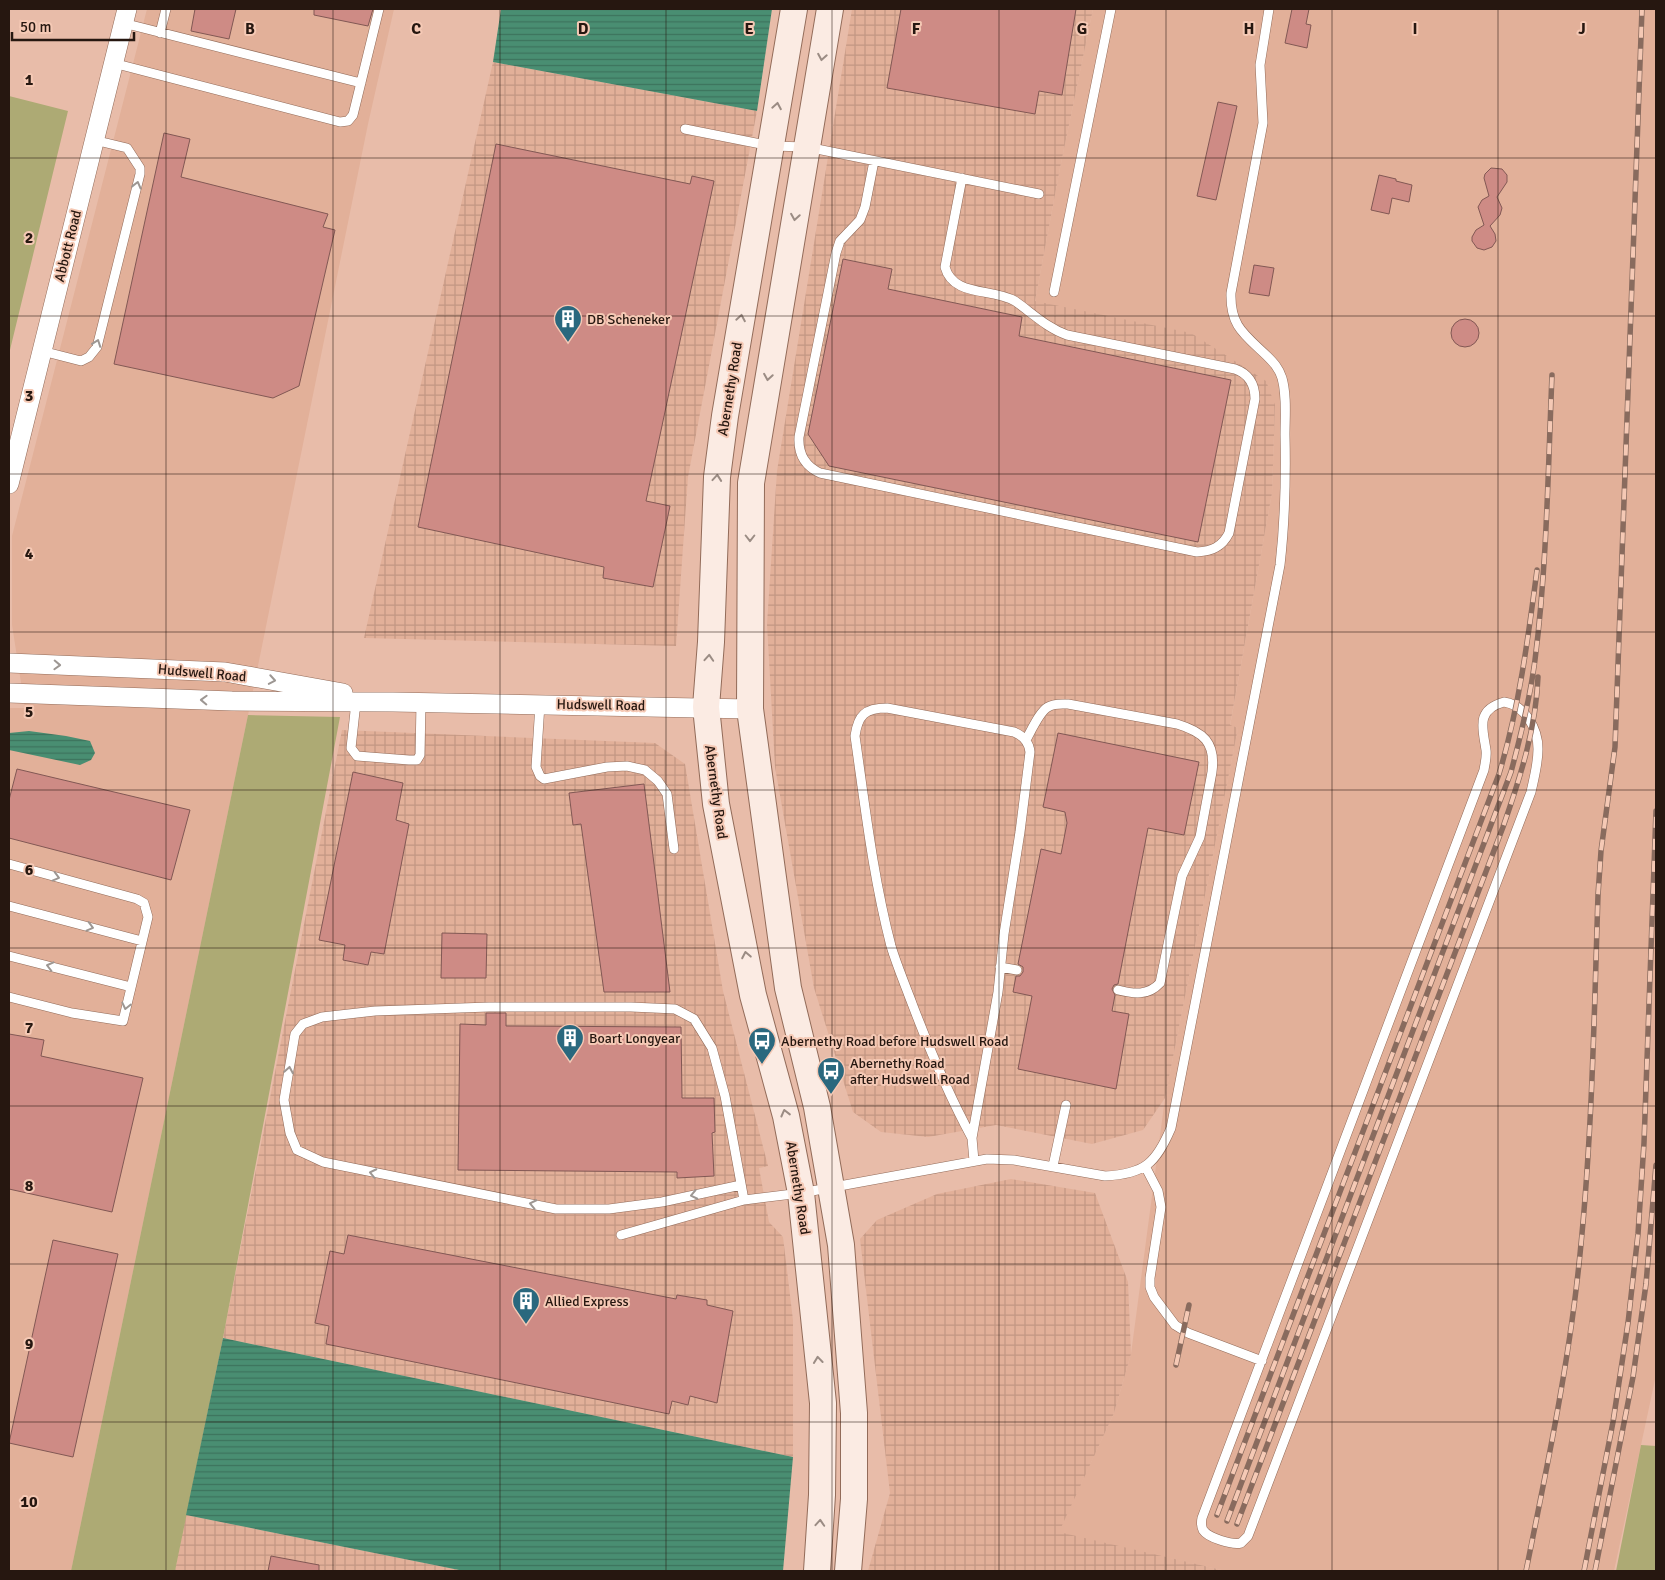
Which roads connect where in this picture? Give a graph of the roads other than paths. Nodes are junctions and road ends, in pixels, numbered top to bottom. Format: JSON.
{"nodes":[{"id":1,"x":166,"y":9,"type":"edge"},
{"id":2,"x":379,"y":9,"type":"edge"},
{"id":3,"x":794,"y":9,"type":"edge"},
{"id":4,"x":830,"y":9,"type":"edge"},
{"id":5,"x":1111,"y":9,"type":"edge"},
{"id":6,"x":1269,"y":9,"type":"edge"},
{"id":7,"x":125,"y":16,"type":"edge"},
{"id":8,"x":160,"y":33,"type":"junction"},
{"id":9,"x":113,"y":63,"type":"junction"},
{"id":10,"x":361,"y":83,"type":"junction"},
{"id":11,"x":685,"y":129,"type":"dead end"},
{"id":12,"x":94,"y":140,"type":"junction"},
{"id":13,"x":771,"y":146,"type":"junction"},
{"id":14,"x":806,"y":147,"type":"junction"},
{"id":15,"x":874,"y":161,"type":"junction"},
{"id":16,"x":962,"y":178,"type":"junction"},
{"id":17,"x":1039,"y":194,"type":"dead end"},
{"id":18,"x":1054,"y":292,"type":"dead end"},
{"id":19,"x":42,"y":351,"type":"junction"},
{"id":20,"x":9,"y":484,"type":"edge"},
{"id":21,"x":9,"y":663,"type":"edge"},
{"id":22,"x":9,"y":693,"type":"edge"},
{"id":23,"x":356,"y":702,"type":"junction"},
{"id":24,"x":393,"y":702,"type":"junction"},
{"id":25,"x":421,"y":703,"type":"junction"},
{"id":26,"x":540,"y":704,"type":"junction"},
{"id":27,"x":706,"y":707,"type":"junction"},
{"id":28,"x":750,"y":709,"type":"junction"},
{"id":29,"x":1026,"y":740,"type":"junction"},
{"id":30,"x":674,"y":850,"type":"dead end"},
{"id":31,"x":9,"y":864,"type":"edge"},
{"id":32,"x":9,"y":906,"type":"edge"},
{"id":33,"x":142,"y":941,"type":"junction"},
{"id":34,"x":9,"y":956,"type":"edge"},
{"id":35,"x":1000,"y":967,"type":"junction"},
{"id":36,"x":1017,"y":970,"type":"dead end"},
{"id":37,"x":131,"y":987,"type":"junction"},
{"id":38,"x":1118,"y":990,"type":"dead end"},
{"id":39,"x":9,"y":997,"type":"edge"},
{"id":40,"x":1066,"y":1106,"type":"dead end"},
{"id":41,"x":972,"y":1138,"type":"junction"},
{"id":42,"x":974,"y":1161,"type":"junction"},
{"id":43,"x":1053,"y":1166,"type":"junction"},
{"id":44,"x":1145,"y":1166,"type":"junction"},
{"id":45,"x":741,"y":1185,"type":"junction"},
{"id":46,"x":832,"y":1186,"type":"junction"},
{"id":47,"x":801,"y":1192,"type":"junction"},
{"id":48,"x":744,"y":1200,"type":"junction"},
{"id":49,"x":621,"y":1235,"type":"dead end"},
{"id":50,"x":1262,"y":1361,"type":"junction"},
{"id":51,"x":817,"y":1571,"type":"edge"},
{"id":52,"x":848,"y":1571,"type":"edge"}],
"edges":[{"from":1,"to":8,"type":"lane"},
{"from":2,"to":10,"type":"lane"},
{"from":13,"to":3,"type":"main road","name":"Abernethy Road","one_way":true},
{"from":4,"to":14,"type":"main road","one_way":true},
{"from":5,"to":18,"type":"lane"},
{"from":6,"to":44,"type":"lane"},
{"from":7,"to":8,"type":"lane"},
{"from":7,"to":9,"type":"street","name":"Abbott Road"},
{"from":8,"to":10,"type":"lane"},
{"from":9,"to":10,"type":"lane"},
{"from":9,"to":12,"type":"street","name":"Abbott Road"},
{"from":11,"to":13,"type":"lane"},
{"from":12,"to":19,"type":"street","name":"Abbott Road"},
{"from":19,"to":12,"type":"lane","one_way":true},
{"from":13,"to":14,"type":"lane"},
{"from":27,"to":13,"type":"main road","name":"Abernethy Road","one_way":true},
{"from":14,"to":15,"type":"lane"},
{"from":14,"to":28,"type":"main road","one_way":true},
{"from":15,"to":16,"type":"lane"},
{"from":15,"to":16,"type":"lane"},
{"from":16,"to":17,"type":"lane"},
{"from":19,"to":20,"type":"street","name":"Abbott Road"},
{"from":21,"to":24,"type":"street","name":"Hudswell Road","one_way":true},
{"from":23,"to":22,"type":"street","name":"Hudswell Road","one_way":true},
{"from":23,"to":24,"type":"street","name":"Hudswell Road"},
{"from":23,"to":25,"type":"lane"},
{"from":24,"to":25,"type":"street","name":"Hudswell Road"},
{"from":25,"to":26,"type":"street","name":"Hudswell Road"},
{"from":26,"to":27,"type":"street","name":"Hudswell Road"},
{"from":26,"to":30,"type":"lane"},
{"from":27,"to":28,"type":"street","name":"Hudswell Road"},
{"from":47,"to":27,"type":"main road","name":"Abernethy Road","one_way":true},
{"from":28,"to":46,"type":"main road"},
{"from":29,"to":35,"type":"lane"},
{"from":29,"to":38,"type":"lane"},
{"from":29,"to":41,"type":"lane"},
{"from":31,"to":33,"type":"lane","one_way":true},
{"from":32,"to":33,"type":"lane","one_way":true},
{"from":33,"to":37,"type":"lane"},
{"from":37,"to":34,"type":"lane","one_way":true},
{"from":35,"to":36,"type":"lane"},
{"from":35,"to":41,"type":"lane"},
{"from":37,"to":39,"type":"lane","one_way":true},
{"from":40,"to":43,"type":"lane"},
{"from":41,"to":42,"type":"lane"},
{"from":42,"to":43,"type":"lane"},
{"from":42,"to":46,"type":"lane"},
{"from":43,"to":44,"type":"lane"},
{"from":44,"to":50,"type":"lane"},
{"from":45,"to":45,"type":"lane","one_way":true},
{"from":45,"to":48,"type":"lane"},
{"from":46,"to":47,"type":"lane"},
{"from":46,"to":52,"type":"main road"},
{"from":47,"to":48,"type":"lane"},
{"from":51,"to":47,"type":"main road","name":"Abernethy Road","one_way":true},
{"from":48,"to":49,"type":"lane"},
{"from":50,"to":50,"type":"lane"}]}
